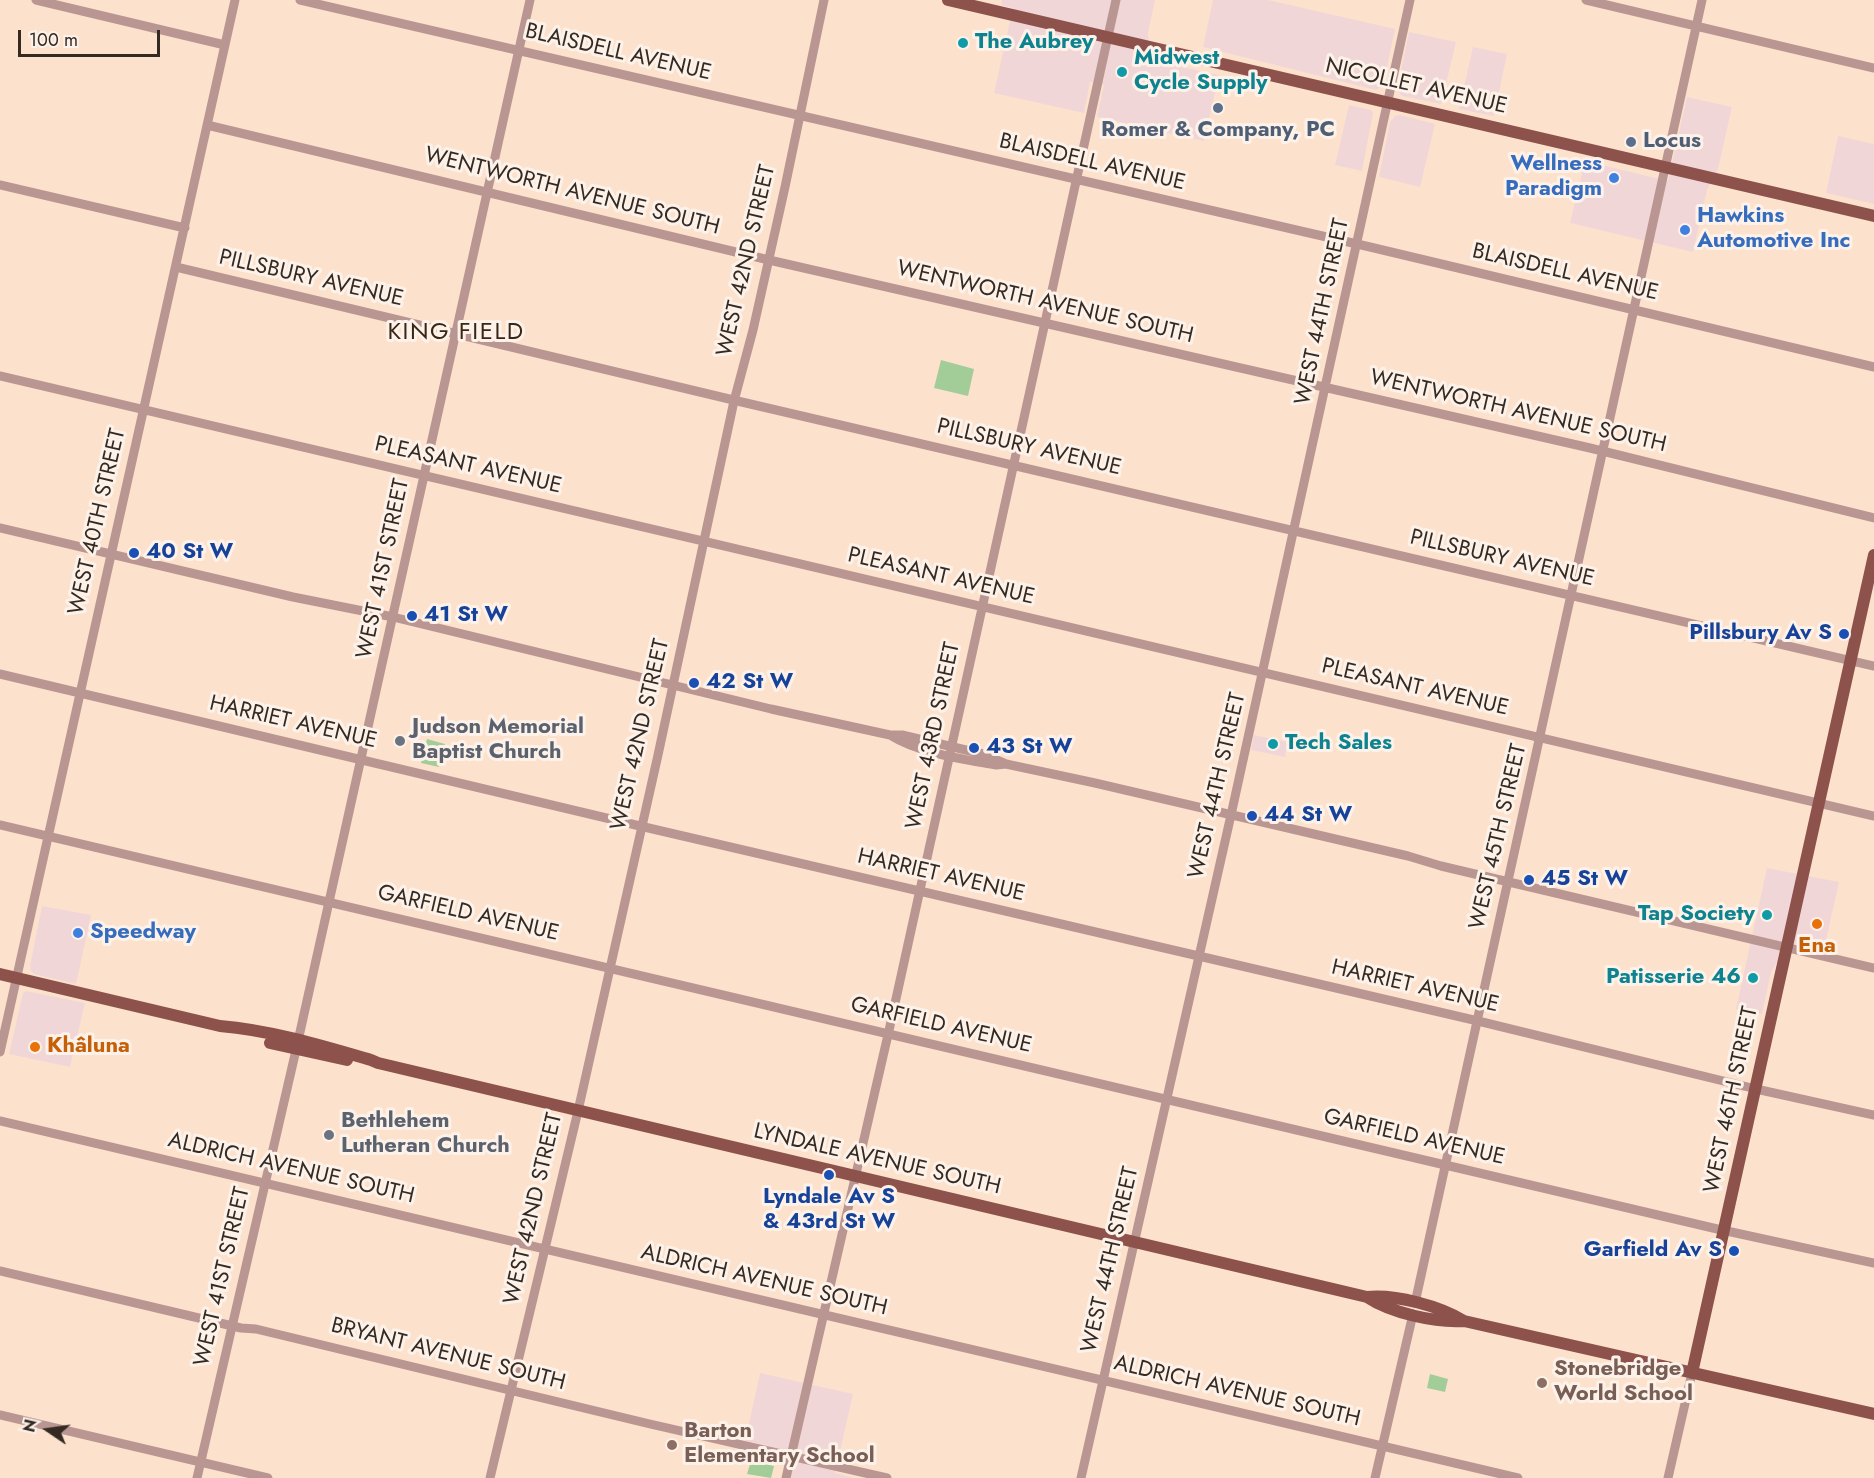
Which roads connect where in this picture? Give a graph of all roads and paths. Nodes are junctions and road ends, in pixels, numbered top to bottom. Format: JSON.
{"nodes":[{"id":1,"x":36,"y":0,"type":"edge"},
{"id":2,"x":235,"y":0,"type":"edge"},
{"id":3,"x":300,"y":0,"type":"edge"},
{"id":4,"x":530,"y":0,"type":"edge"},
{"id":5,"x":824,"y":0,"type":"edge"},
{"id":6,"x":948,"y":0,"type":"edge"},
{"id":7,"x":1116,"y":0,"type":"edge"},
{"id":8,"x":1410,"y":0,"type":"edge"},
{"id":9,"x":1586,"y":0,"type":"edge"},
{"id":10,"x":1702,"y":0,"type":"edge"},
{"id":11,"x":1697,"y":26,"type":"junction"},
{"id":12,"x":1108,"y":37,"type":"junction"},
{"id":13,"x":225,"y":45,"type":"junction"},
{"id":14,"x":520,"y":49,"type":"junction"},
{"id":15,"x":1874,"y":68,"type":"edge"},
{"id":16,"x":1388,"y":101,"type":"junction"},
{"id":17,"x":799,"y":116,"type":"junction"},
{"id":18,"x":207,"y":125,"type":"junction"},
{"id":19,"x":1666,"y":168,"type":"junction"},
{"id":20,"x":1077,"y":179,"type":"junction"},
{"id":21,"x":0,"y":185,"type":"edge"},
{"id":22,"x":488,"y":192,"type":"junction"},
{"id":23,"x":1874,"y":216,"type":"edge"},
{"id":24,"x":185,"y":228,"type":"junction"},
{"id":25,"x":1358,"y":244,"type":"junction"},
{"id":26,"x":768,"y":260,"type":"junction"},
{"id":27,"x":176,"y":267,"type":"junction"},
{"id":28,"x":1635,"y":309,"type":"junction"},
{"id":29,"x":1045,"y":322,"type":"junction"},
{"id":30,"x":456,"y":334,"type":"junction"},
{"id":31,"x":1874,"y":367,"type":"edge"},
{"id":32,"x":0,"y":376,"type":"edge"},
{"id":33,"x":1326,"y":387,"type":"junction"},
{"id":34,"x":734,"y":400,"type":"junction"},
{"id":35,"x":144,"y":410,"type":"junction"},
{"id":36,"x":1604,"y":452,"type":"junction"},
{"id":37,"x":1014,"y":465,"type":"junction"},
{"id":38,"x":424,"y":476,"type":"junction"},
{"id":39,"x":1874,"y":518,"type":"edge"},
{"id":40,"x":0,"y":528,"type":"edge"},
{"id":41,"x":1294,"y":531,"type":"junction"},
{"id":42,"x":703,"y":543,"type":"junction"},
{"id":43,"x":111,"y":554,"type":"junction"},
{"id":44,"x":1874,"y":555,"type":"edge"},
{"id":45,"x":1572,"y":596,"type":"junction"},
{"id":46,"x":983,"y":606,"type":"junction"},
{"id":47,"x":393,"y":617,"type":"junction"},
{"id":48,"x":1850,"y":660,"type":"junction"},
{"id":49,"x":1874,"y":666,"type":"edge"},
{"id":50,"x":1263,"y":673,"type":"junction"},
{"id":51,"x":0,"y":674,"type":"edge"},
{"id":52,"x":672,"y":685,"type":"junction"},
{"id":53,"x":80,"y":694,"type":"junction"},
{"id":54,"x":1541,"y":737,"type":"junction"},
{"id":55,"x":951,"y":751,"type":"junction"},
{"id":56,"x":362,"y":759,"type":"junction"},
{"id":57,"x":1818,"y":803,"type":"junction"},
{"id":58,"x":1231,"y":815,"type":"junction"},
{"id":59,"x":1874,"y":816,"type":"edge"},
{"id":60,"x":0,"y":825,"type":"edge"},
{"id":61,"x":640,"y":826,"type":"junction"},
{"id":62,"x":49,"y":836,"type":"junction"},
{"id":63,"x":1509,"y":882,"type":"junction"},
{"id":64,"x":920,"y":891,"type":"junction"},
{"id":65,"x":330,"y":901,"type":"junction"},
{"id":66,"x":1787,"y":946,"type":"junction"},
{"id":67,"x":1199,"y":957,"type":"junction"},
{"id":68,"x":610,"y":968,"type":"junction"},
{"id":69,"x":1874,"y":968,"type":"edge"},
{"id":70,"x":0,"y":974,"type":"edge"},
{"id":71,"x":16,"y":978,"type":"junction"},
{"id":72,"x":1478,"y":1021,"type":"junction"},
{"id":73,"x":889,"y":1033,"type":"junction"},
{"id":74,"x":297,"y":1046,"type":"junction"},
{"id":75,"x":0,"y":1052,"type":"edge"},
{"id":76,"x":1756,"y":1089,"type":"junction"},
{"id":77,"x":1167,"y":1100,"type":"junction"},
{"id":78,"x":578,"y":1111,"type":"junction"},
{"id":79,"x":1874,"y":1114,"type":"edge"},
{"id":80,"x":0,"y":1121,"type":"edge"},
{"id":81,"x":1446,"y":1166,"type":"junction"},
{"id":82,"x":856,"y":1176,"type":"junction"},
{"id":83,"x":265,"y":1183,"type":"junction"},
{"id":84,"x":1724,"y":1231,"type":"junction"},
{"id":85,"x":1135,"y":1242,"type":"junction"},
{"id":86,"x":545,"y":1249,"type":"junction"},
{"id":87,"x":1874,"y":1263,"type":"edge"},
{"id":88,"x":0,"y":1271,"type":"edge"},
{"id":89,"x":1414,"y":1308,"type":"junction"},
{"id":90,"x":823,"y":1315,"type":"junction"},
{"id":91,"x":231,"y":1325,"type":"junction"},
{"id":92,"x":1692,"y":1373,"type":"junction"},
{"id":93,"x":1103,"y":1381,"type":"junction"},
{"id":94,"x":511,"y":1391,"type":"junction"},
{"id":95,"x":1874,"y":1414,"type":"edge"},
{"id":96,"x":0,"y":1415,"type":"edge"},
{"id":97,"x":1382,"y":1445,"type":"junction"},
{"id":98,"x":790,"y":1456,"type":"junction"},
{"id":99,"x":200,"y":1462,"type":"junction"},
{"id":100,"x":197,"y":1478,"type":"edge"},
{"id":101,"x":268,"y":1478,"type":"edge"},
{"id":102,"x":490,"y":1478,"type":"edge"},
{"id":103,"x":786,"y":1478,"type":"edge"},
{"id":104,"x":887,"y":1478,"type":"edge"},
{"id":105,"x":1081,"y":1478,"type":"edge"},
{"id":106,"x":1375,"y":1478,"type":"edge"},
{"id":107,"x":1518,"y":1478,"type":"edge"},
{"id":108,"x":1668,"y":1478,"type":"edge"}],
"edges":[{"from":1,"to":13,"type":"street"},
{"from":2,"to":13,"type":"street","name":"WEST 40TH STREET"},
{"from":3,"to":14,"type":"street","name":"BLAISDELL AVENUE"},
{"from":4,"to":14,"type":"street","name":"WEST 41ST STREET"},
{"from":5,"to":17,"type":"street","name":"WEST 42ND STREET"},
{"from":6,"to":12,"type":"main road","name":"NICOLLET AVENUE"},
{"from":7,"to":12,"type":"street","name":"WEST 43RD STREET"},
{"from":8,"to":16,"type":"street","name":"WEST 44TH STREET"},
{"from":9,"to":11,"type":"street"},
{"from":10,"to":11,"type":"street","name":"WEST 45TH STREET"},
{"from":11,"to":15,"type":"street"},
{"from":11,"to":19,"type":"street","name":"WEST 45TH STREET"},
{"from":12,"to":16,"type":"main road","name":"NICOLLET AVENUE"},
{"from":12,"to":20,"type":"street","name":"WEST 43RD STREET"},
{"from":13,"to":18,"type":"street","name":"WEST 40TH STREET"},
{"from":14,"to":17,"type":"street","name":"BLAISDELL AVENUE"},
{"from":14,"to":22,"type":"street","name":"WEST 41ST STREET"},
{"from":16,"to":19,"type":"main road","name":"NICOLLET AVENUE"},
{"from":16,"to":25,"type":"street","name":"WEST 44TH STREET"},
{"from":17,"to":20,"type":"street","name":"BLAISDELL AVENUE"},
{"from":17,"to":26,"type":"street","name":"WEST 42ND STREET"},
{"from":18,"to":22,"type":"street","name":"WENTWORTH AVENUE SOUTH"},
{"from":18,"to":24,"type":"street","name":"WEST 40TH STREET"},
{"from":19,"to":23,"type":"main road","name":"NICOLLET AVENUE"},
{"from":19,"to":28,"type":"street","name":"WEST 45TH STREET"},
{"from":20,"to":25,"type":"street","name":"BLAISDELL AVENUE"},
{"from":20,"to":29,"type":"street","name":"WEST 43RD STREET"},
{"from":21,"to":24,"type":"street"},
{"from":22,"to":26,"type":"street","name":"WENTWORTH AVENUE SOUTH"},
{"from":22,"to":30,"type":"street","name":"WEST 41ST STREET"},
{"from":24,"to":27,"type":"street","name":"WEST 40TH STREET"},
{"from":25,"to":28,"type":"street","name":"BLAISDELL AVENUE"},
{"from":25,"to":33,"type":"street","name":"WEST 44TH STREET"},
{"from":26,"to":29,"type":"street","name":"WENTWORTH AVENUE SOUTH"},
{"from":26,"to":34,"type":"street","name":"WEST 42ND STREET"},
{"from":27,"to":30,"type":"street","name":"PILLSBURY AVENUE"},
{"from":27,"to":35,"type":"street","name":"WEST 40TH STREET"},
{"from":28,"to":31,"type":"street","name":"BLAISDELL AVENUE"},
{"from":28,"to":36,"type":"street","name":"WEST 45TH STREET"},
{"from":29,"to":33,"type":"street","name":"WENTWORTH AVENUE SOUTH"},
{"from":29,"to":37,"type":"street","name":"WEST 43RD STREET"},
{"from":30,"to":34,"type":"street","name":"PILLSBURY AVENUE"},
{"from":30,"to":38,"type":"street","name":"WEST 41ST STREET"},
{"from":32,"to":35,"type":"street","name":"PLEASANT AVENUE"},
{"from":33,"to":36,"type":"street","name":"WENTWORTH AVENUE SOUTH"},
{"from":33,"to":41,"type":"street","name":"WEST 44TH STREET"},
{"from":34,"to":37,"type":"street","name":"PILLSBURY AVENUE"},
{"from":34,"to":42,"type":"street","name":"WEST 42ND STREET"},
{"from":35,"to":38,"type":"street","name":"PLEASANT AVENUE"},
{"from":35,"to":43,"type":"street","name":"WEST 40TH STREET"},
{"from":36,"to":39,"type":"street","name":"WENTWORTH AVENUE SOUTH"},
{"from":36,"to":45,"type":"street","name":"WEST 45TH STREET"},
{"from":37,"to":41,"type":"street","name":"PILLSBURY AVENUE"},
{"from":37,"to":46,"type":"street","name":"WEST 43RD STREET"},
{"from":38,"to":42,"type":"street","name":"PLEASANT AVENUE"},
{"from":38,"to":47,"type":"street","name":"WEST 41ST STREET"},
{"from":40,"to":43,"type":"street"},
{"from":41,"to":45,"type":"street","name":"PILLSBURY AVENUE"},
{"from":41,"to":50,"type":"street","name":"WEST 44TH STREET"},
{"from":42,"to":46,"type":"street","name":"PLEASANT AVENUE"},
{"from":42,"to":52,"type":"street","name":"WEST 42ND STREET"},
{"from":43,"to":47,"type":"street"},
{"from":43,"to":53,"type":"street","name":"WEST 40TH STREET"},
{"from":44,"to":48,"type":"main road","name":"WEST 46TH STREET"},
{"from":45,"to":48,"type":"street","name":"PILLSBURY AVENUE"},
{"from":45,"to":54,"type":"street","name":"WEST 45TH STREET"},
{"from":46,"to":50,"type":"street","name":"PLEASANT AVENUE"},
{"from":46,"to":55,"type":"street","name":"WEST 43RD STREET"},
{"from":47,"to":52,"type":"street"},
{"from":47,"to":56,"type":"street","name":"WEST 41ST STREET"},
{"from":48,"to":49,"type":"street","name":"PILLSBURY AVENUE"},
{"from":48,"to":57,"type":"main road","name":"WEST 46TH STREET"},
{"from":50,"to":54,"type":"street","name":"PLEASANT AVENUE"},
{"from":50,"to":58,"type":"street","name":"WEST 44TH STREET"},
{"from":51,"to":53,"type":"street","name":"HARRIET AVENUE"},
{"from":52,"to":55,"type":"street"},
{"from":52,"to":61,"type":"street","name":"WEST 42ND STREET"},
{"from":53,"to":56,"type":"street","name":"HARRIET AVENUE"},
{"from":53,"to":62,"type":"street","name":"WEST 40TH STREET"},
{"from":54,"to":57,"type":"street","name":"PLEASANT AVENUE"},
{"from":54,"to":63,"type":"street","name":"WEST 45TH STREET"},
{"from":55,"to":58,"type":"street"},
{"from":55,"to":64,"type":"street","name":"WEST 43RD STREET"},
{"from":56,"to":61,"type":"street","name":"HARRIET AVENUE"},
{"from":56,"to":65,"type":"street","name":"WEST 41ST STREET"},
{"from":57,"to":59,"type":"street","name":"PLEASANT AVENUE"},
{"from":57,"to":66,"type":"main road","name":"WEST 46TH STREET"},
{"from":58,"to":63,"type":"street"},
{"from":58,"to":67,"type":"street","name":"WEST 44TH STREET"},
{"from":60,"to":62,"type":"street","name":"GARFIELD AVENUE"},
{"from":61,"to":64,"type":"street","name":"HARRIET AVENUE"},
{"from":61,"to":68,"type":"street","name":"WEST 42ND STREET"},
{"from":62,"to":65,"type":"street","name":"GARFIELD AVENUE"},
{"from":62,"to":71,"type":"street","name":"WEST 40TH STREET"},
{"from":63,"to":66,"type":"street"},
{"from":63,"to":72,"type":"street","name":"WEST 45TH STREET"},
{"from":64,"to":67,"type":"street","name":"HARRIET AVENUE"},
{"from":64,"to":73,"type":"street","name":"WEST 43RD STREET"},
{"from":65,"to":68,"type":"street","name":"GARFIELD AVENUE"},
{"from":65,"to":74,"type":"street","name":"WEST 41ST STREET"},
{"from":66,"to":69,"type":"street"},
{"from":66,"to":76,"type":"main road","name":"WEST 46TH STREET"},
{"from":67,"to":72,"type":"street","name":"HARRIET AVENUE"},
{"from":67,"to":77,"type":"street","name":"WEST 44TH STREET"},
{"from":68,"to":73,"type":"street","name":"GARFIELD AVENUE"},
{"from":68,"to":78,"type":"street","name":"WEST 42ND STREET"},
{"from":70,"to":71,"type":"main road","name":"LYNDALE AVENUE SOUTH"},
{"from":71,"to":74,"type":"main road","name":"LYNDALE AVENUE SOUTH"},
{"from":71,"to":75,"type":"street","name":"WEST 40TH STREET"},
{"from":72,"to":76,"type":"street","name":"HARRIET AVENUE"},
{"from":72,"to":81,"type":"street","name":"WEST 45TH STREET"},
{"from":73,"to":77,"type":"street","name":"GARFIELD AVENUE"},
{"from":73,"to":82,"type":"street","name":"WEST 43RD STREET"},
{"from":74,"to":78,"type":"main road","name":"LYNDALE AVENUE SOUTH"},
{"from":74,"to":83,"type":"street","name":"WEST 41ST STREET"},
{"from":76,"to":79,"type":"street","name":"HARRIET AVENUE"},
{"from":76,"to":84,"type":"main road","name":"WEST 46TH STREET"},
{"from":77,"to":81,"type":"street","name":"GARFIELD AVENUE"},
{"from":77,"to":85,"type":"street","name":"WEST 44TH STREET"},
{"from":78,"to":82,"type":"main road","name":"LYNDALE AVENUE SOUTH"},
{"from":78,"to":86,"type":"street","name":"WEST 42ND STREET"},
{"from":80,"to":83,"type":"street","name":"ALDRICH AVENUE SOUTH"},
{"from":81,"to":84,"type":"street","name":"GARFIELD AVENUE"},
{"from":81,"to":89,"type":"street","name":"WEST 45TH STREET"},
{"from":82,"to":85,"type":"main road","name":"LYNDALE AVENUE SOUTH"},
{"from":82,"to":90,"type":"street","name":"WEST 43RD STREET"},
{"from":83,"to":86,"type":"street","name":"ALDRICH AVENUE SOUTH"},
{"from":83,"to":91,"type":"street","name":"WEST 41ST STREET"},
{"from":84,"to":87,"type":"street","name":"GARFIELD AVENUE"},
{"from":84,"to":92,"type":"main road","name":"WEST 46TH STREET"},
{"from":85,"to":89,"type":"main road","name":"LYNDALE AVENUE SOUTH"},
{"from":85,"to":93,"type":"street","name":"WEST 44TH STREET"},
{"from":86,"to":90,"type":"street","name":"ALDRICH AVENUE SOUTH"},
{"from":86,"to":94,"type":"street","name":"WEST 42ND STREET"},
{"from":88,"to":91,"type":"street","name":"BRYANT AVENUE SOUTH"},
{"from":89,"to":92,"type":"main road","name":"LYNDALE AVENUE SOUTH"},
{"from":89,"to":97,"type":"street","name":"WEST 45TH STREET"},
{"from":90,"to":93,"type":"street","name":"ALDRICH AVENUE SOUTH"},
{"from":90,"to":98,"type":"street","name":"WEST 43RD STREET"},
{"from":91,"to":94,"type":"street","name":"BRYANT AVENUE SOUTH"},
{"from":91,"to":99,"type":"street","name":"WEST 41ST STREET"},
{"from":92,"to":95,"type":"main road","name":"LYNDALE AVENUE SOUTH"},
{"from":92,"to":108,"type":"street","name":"WEST 46TH STREET"},
{"from":93,"to":97,"type":"street","name":"ALDRICH AVENUE SOUTH"},
{"from":93,"to":105,"type":"street","name":"WEST 44TH STREET"},
{"from":94,"to":98,"type":"street","name":"BRYANT AVENUE SOUTH"},
{"from":94,"to":102,"type":"street","name":"WEST 42ND STREET"},
{"from":96,"to":99,"type":"street"},
{"from":97,"to":106,"type":"street","name":"WEST 45TH STREET"},
{"from":97,"to":107,"type":"street","name":"ALDRICH AVENUE SOUTH"},
{"from":98,"to":103,"type":"street","name":"WEST 43RD STREET"},
{"from":98,"to":104,"type":"street","name":"BRYANT AVENUE SOUTH"},
{"from":99,"to":100,"type":"street","name":"WEST 41ST STREET"},
{"from":99,"to":101,"type":"street"}]}
